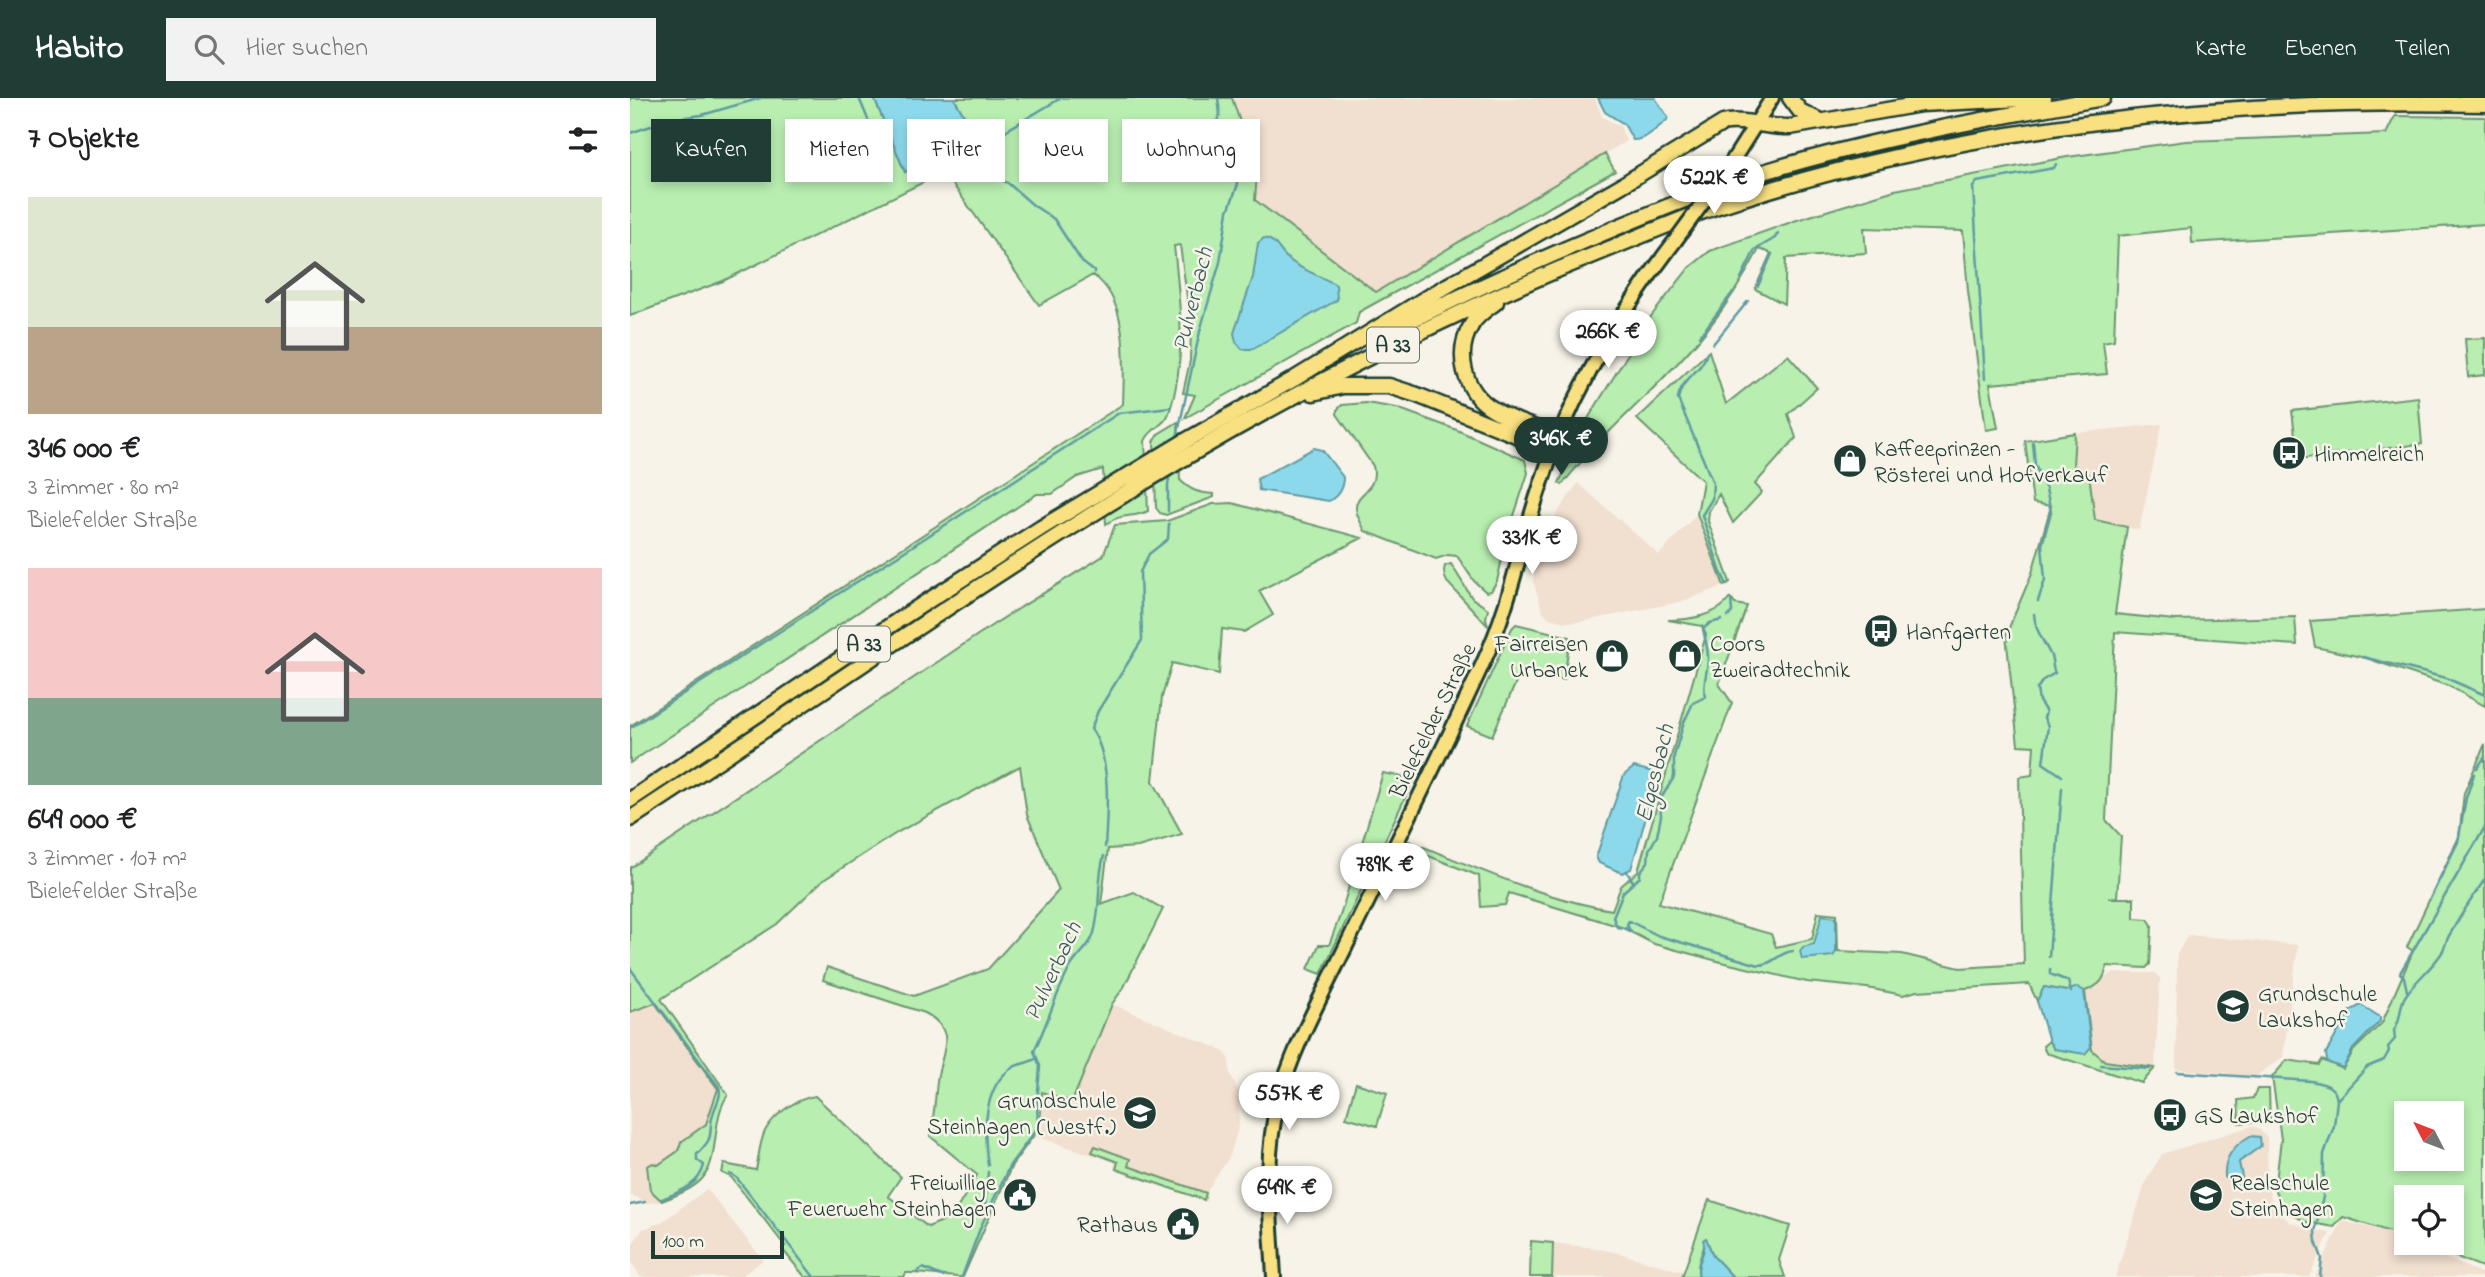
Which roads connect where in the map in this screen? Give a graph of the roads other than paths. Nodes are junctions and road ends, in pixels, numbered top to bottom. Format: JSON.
{"nodes":[{"id":1,"x":1772,"y":98,"type":"edge"},
{"id":2,"x":1790,"y":98,"type":"edge"},
{"id":3,"x":2044,"y":98,"type":"edge"},
{"id":4,"x":2103,"y":98,"type":"edge"},
{"id":5,"x":2485,"y":104,"type":"edge"},
{"id":6,"x":1820,"y":121,"type":"junction"},
{"id":7,"x":1756,"y":125,"type":"junction"},
{"id":8,"x":1523,"y":283,"type":"junction"},
{"id":9,"x":1294,"y":379,"type":"junction"},
{"id":10,"x":1266,"y":412,"type":"junction"},
{"id":11,"x":1559,"y":436,"type":"junction"},
{"id":12,"x":1553,"y":450,"type":"junction"},
{"id":13,"x":630,"y":800,"type":"edge"},
{"id":14,"x":630,"y":818,"type":"edge"},
{"id":15,"x":1274,"y":1277,"type":"edge"}],
"edges":[{"from":1,"to":7,"type":"main road","name":"Bielefelder Straße"},
{"from":2,"to":6,"type":"highway"},
{"from":3,"to":6,"type":"highway"},
{"from":4,"to":9,"type":"highway","number":"A 33"},
{"from":5,"to":8,"type":"highway","number":"A 33"},
{"from":6,"to":7,"type":"highway"},
{"from":7,"to":9,"type":"highway"},
{"from":7,"to":11,"type":"main road","name":"Bielefelder Straße","bridge":true},
{"from":8,"to":10,"type":"highway","number":"A 33"},
{"from":8,"to":11,"type":"highway"},
{"from":9,"to":13,"type":"highway","number":"A 33"},
{"from":10,"to":12,"type":"highway"},
{"from":10,"to":14,"type":"highway","number":"A 33"},
{"from":11,"to":12,"type":"main road","name":"Bielefelder Straße"},
{"from":12,"to":15,"type":"main road","name":"Bielefelder Straße"}]}
